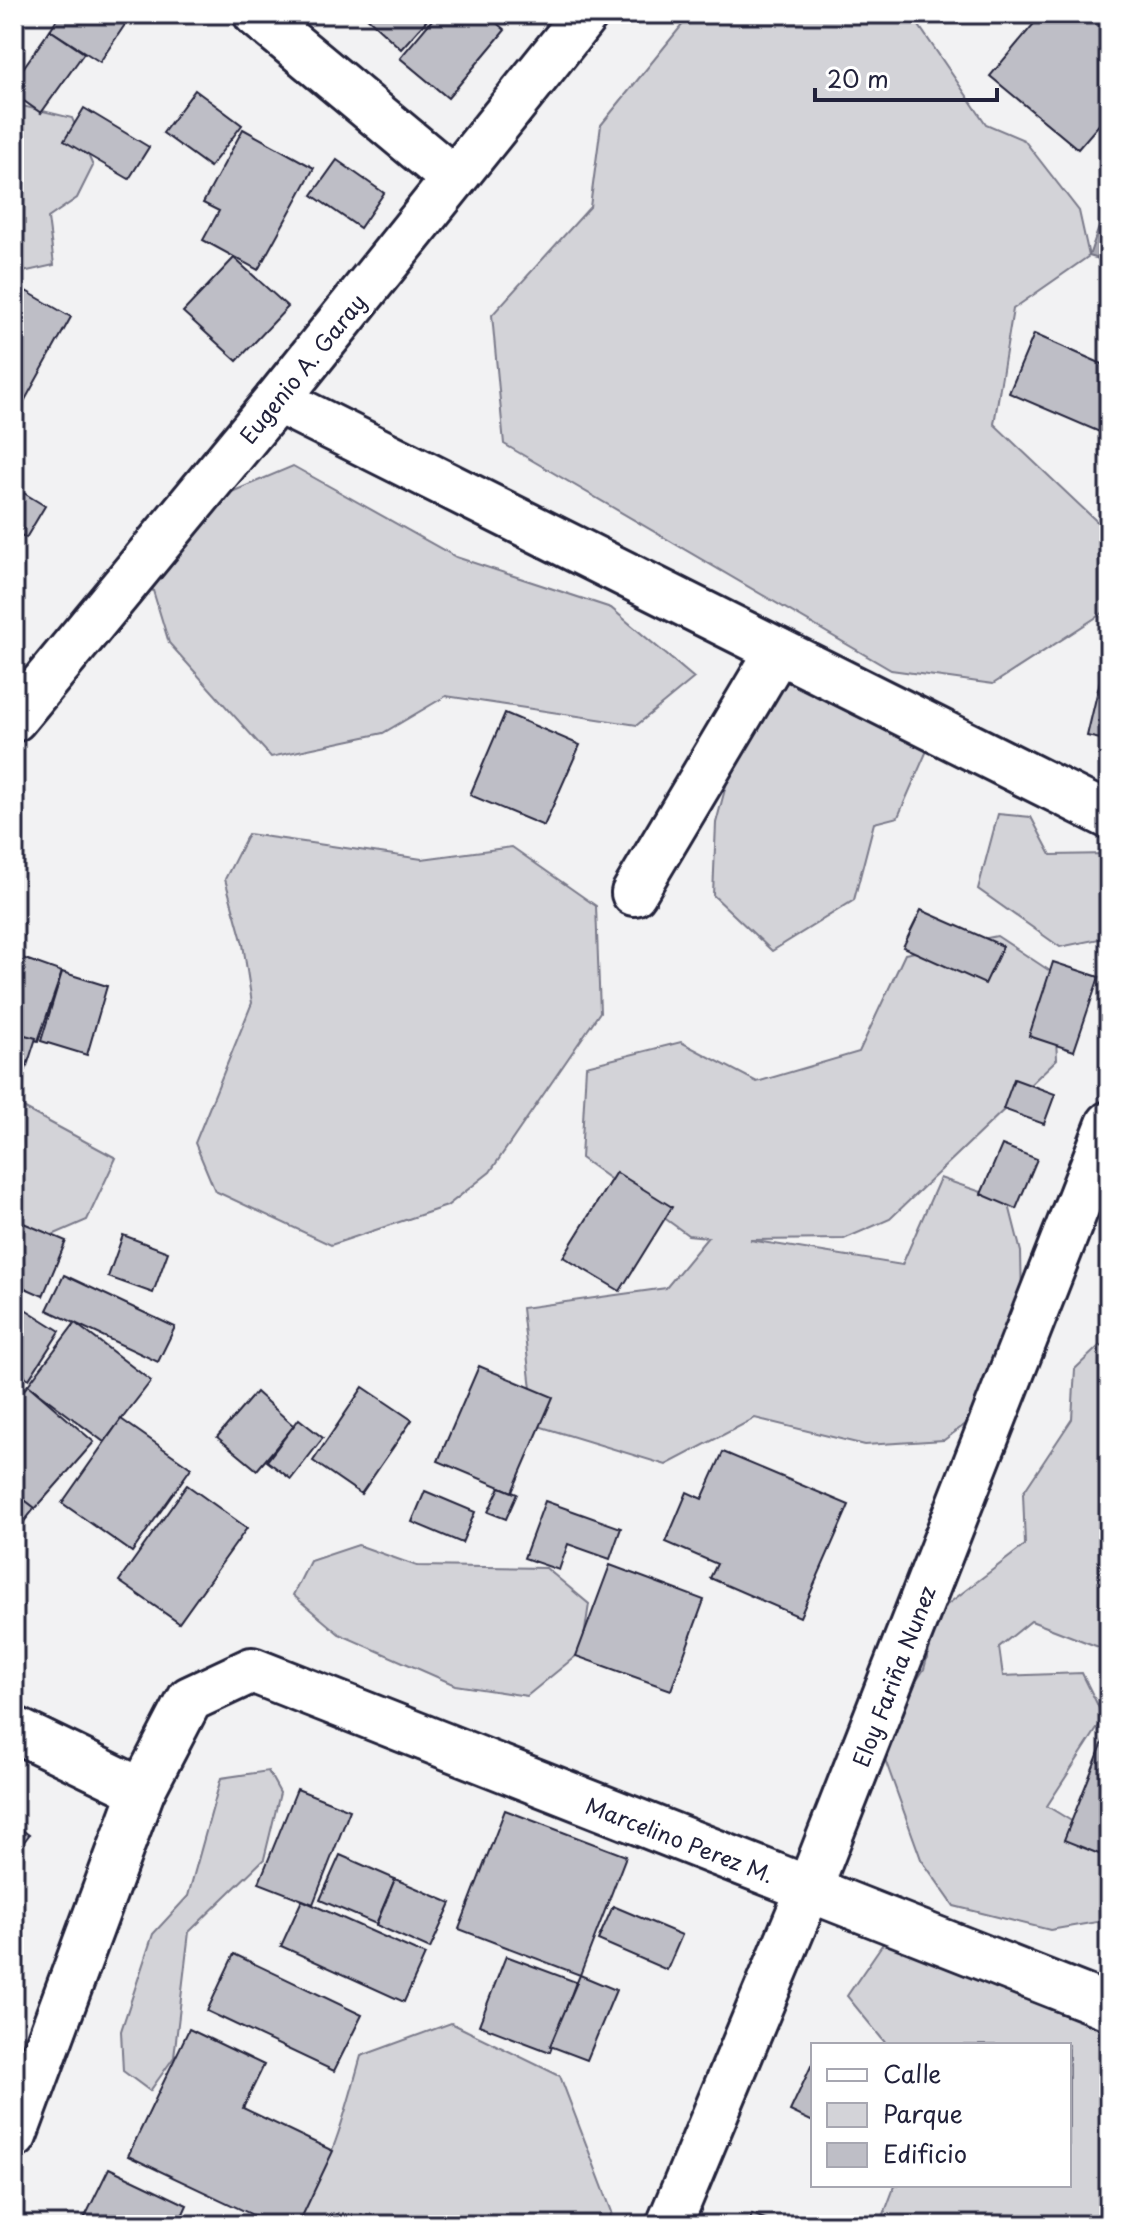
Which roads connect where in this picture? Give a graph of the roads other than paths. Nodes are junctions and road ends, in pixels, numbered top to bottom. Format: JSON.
{"nodes":[{"id":1,"x":256,"y":14,"type":"edge"},
{"id":2,"x":586,"y":14,"type":"edge"},
{"id":3,"x":454,"y":179,"type":"junction"},
{"id":4,"x":277,"y":400,"type":"junction"},
{"id":5,"x":778,"y":651,"type":"junction"},
{"id":6,"x":14,"y":719,"type":"edge"},
{"id":7,"x":1109,"y":816,"type":"edge"},
{"id":8,"x":634,"y":893,"type":"dead end"},
{"id":9,"x":1109,"y":1124,"type":"edge"},
{"id":10,"x":14,"y":1729,"type":"edge"},
{"id":11,"x":142,"y":1791,"type":"junction"},
{"id":12,"x":809,"y":1889,"type":"junction"},
{"id":13,"x":1109,"y":2007,"type":"edge"},
{"id":14,"x":14,"y":2136,"type":"edge"},
{"id":15,"x":669,"y":2225,"type":"edge"}],
"edges":[{"from":1,"to":3,"type":"street"},
{"from":2,"to":3,"type":"street","name":"Eugenio A. Garay"},
{"from":3,"to":4,"type":"street","name":"Eugenio A. Garay"},
{"from":4,"to":5,"type":"street"},
{"from":4,"to":6,"type":"street","name":"Eugenio A. Garay"},
{"from":5,"to":7,"type":"street"},
{"from":5,"to":8,"type":"street"},
{"from":9,"to":12,"type":"street","name":"Eloy Fariña Nunez"},
{"from":10,"to":11,"type":"street"},
{"from":11,"to":12,"type":"street","name":"Marcelino Perez M."},
{"from":11,"to":14,"type":"street"},
{"from":12,"to":13,"type":"street","name":"Marcelino Perez M."},
{"from":12,"to":15,"type":"street","name":"Eloy Fariña Nunez"}]}
